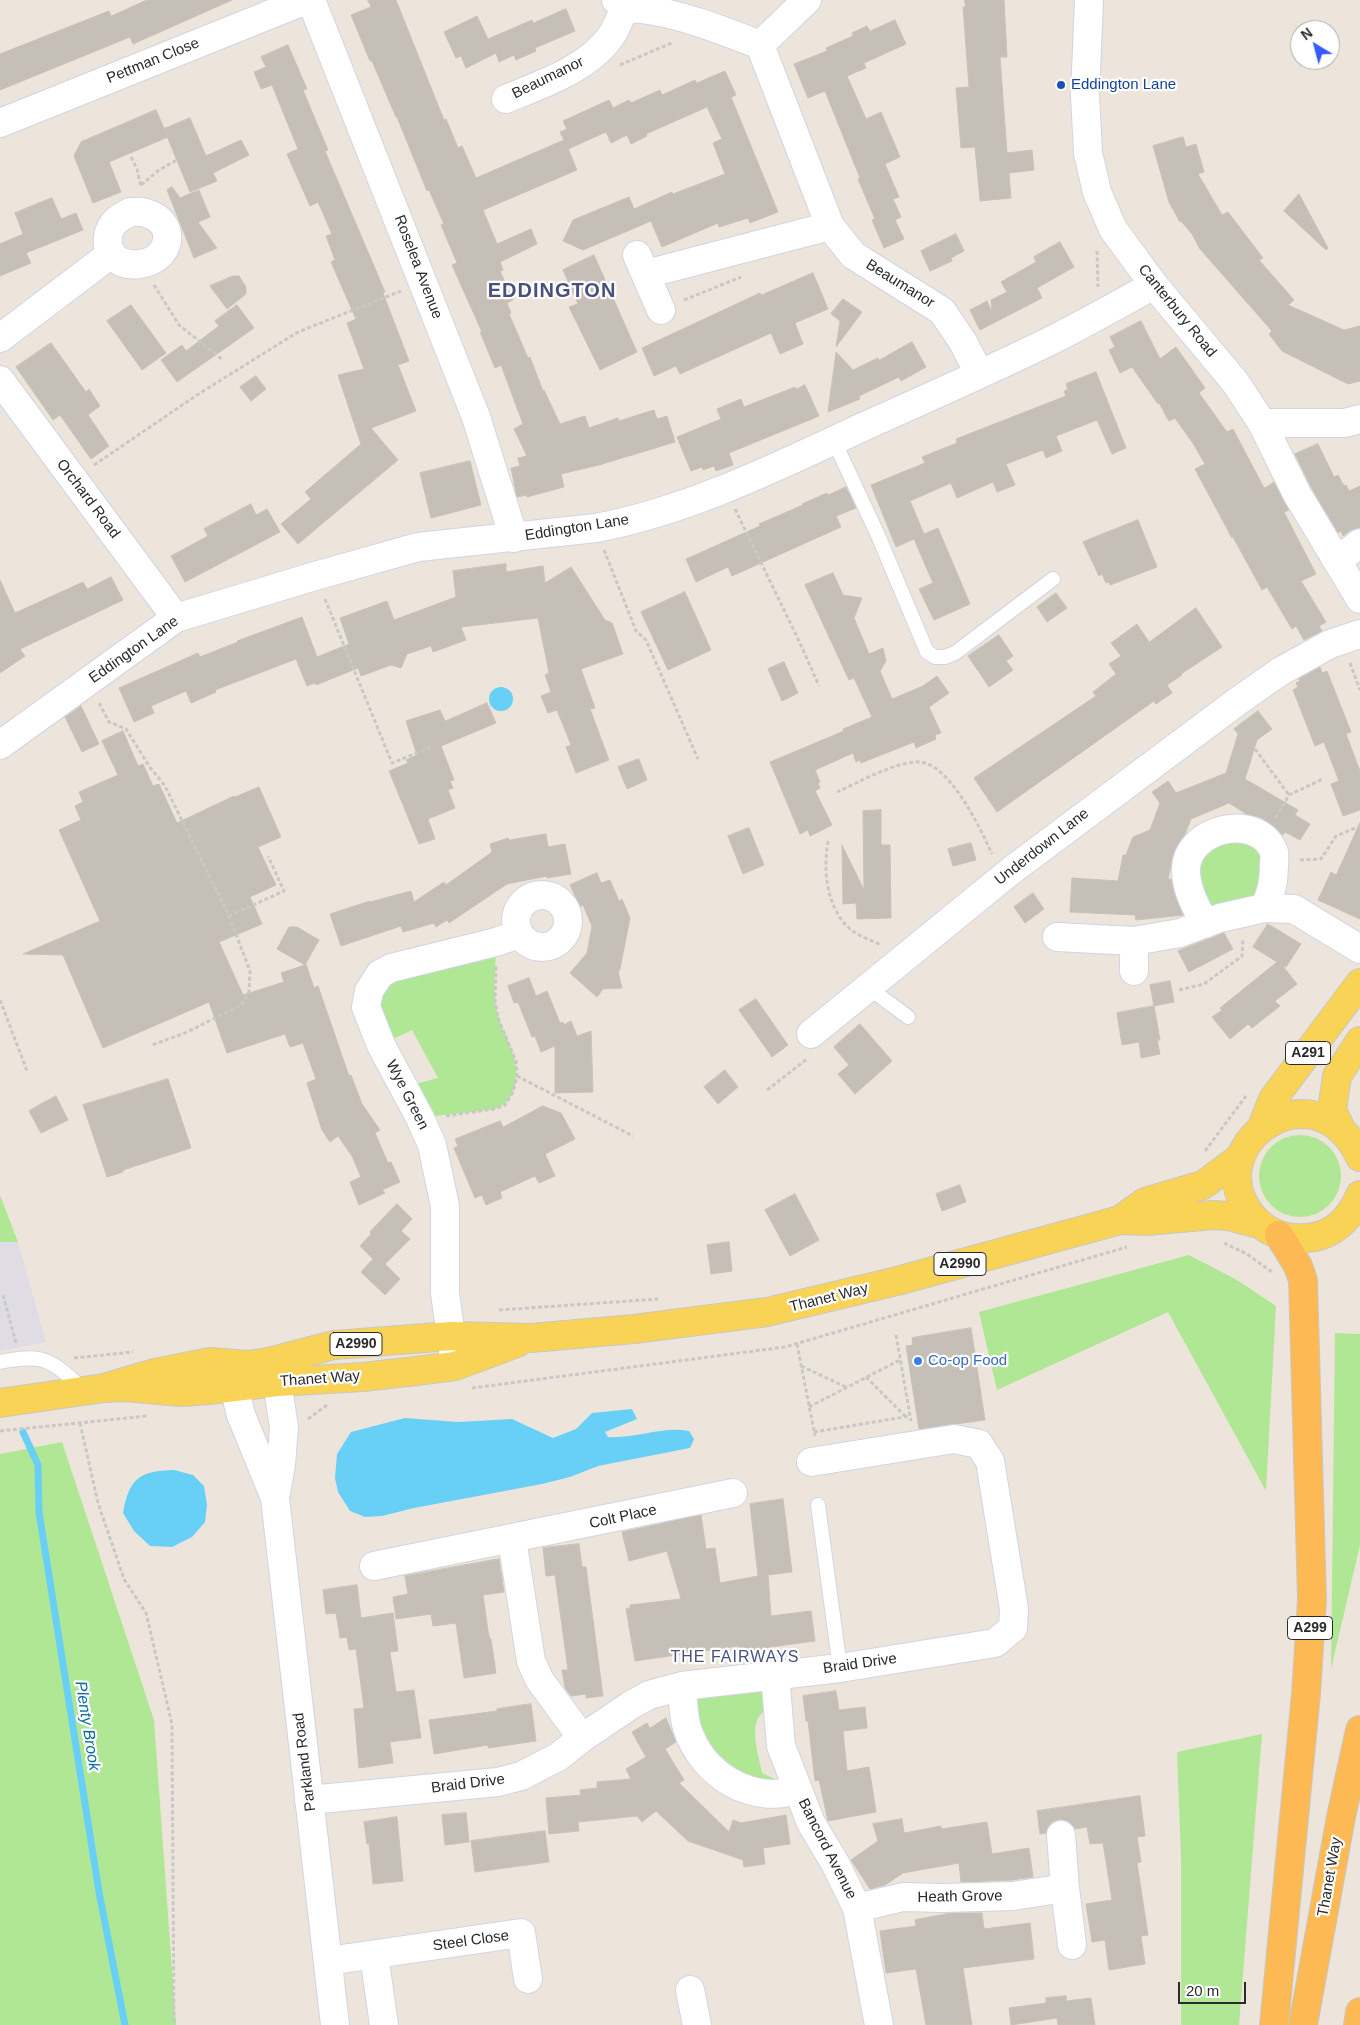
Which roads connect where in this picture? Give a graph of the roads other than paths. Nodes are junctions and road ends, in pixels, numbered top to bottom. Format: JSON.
{"nodes":[{"id":1,"x":306,"y":0,"type":"edge"},
{"id":2,"x":311,"y":0,"type":"edge"},
{"id":3,"x":807,"y":0,"type":"edge"},
{"id":4,"x":1089,"y":0,"type":"edge"},
{"id":5,"x":620,"y":4,"type":"edge"},
{"id":6,"x":760,"y":45,"type":"junction"},
{"id":7,"x":505,"y":96,"type":"dead end"},
{"id":8,"x":0,"y":123,"type":"edge"},
{"id":9,"x":830,"y":226,"type":"junction"},
{"id":10,"x":111,"y":254,"type":"junction"},
{"id":11,"x":1154,"y":285,"type":"junction"},
{"id":12,"x":661,"y":310,"type":"dead end"},
{"id":13,"x":0,"y":338,"type":"edge"},
{"id":14,"x":979,"y":373,"type":"junction"},
{"id":15,"x":0,"y":380,"type":"edge"},
{"id":16,"x":1360,"y":419,"type":"edge"},
{"id":17,"x":1262,"y":423,"type":"junction"},
{"id":18,"x":834,"y":441,"type":"junction"},
{"id":19,"x":514,"y":538,"type":"junction"},
{"id":20,"x":1360,"y":542,"type":"edge"},
{"id":21,"x":1337,"y":561,"type":"junction"},
{"id":22,"x":1053,"y":579,"type":"dead end"},
{"id":23,"x":1359,"y":602,"type":"edge"},
{"id":24,"x":176,"y":618,"type":"junction"},
{"id":25,"x":1360,"y":634,"type":"edge"},
{"id":26,"x":0,"y":745,"type":"edge"},
{"id":27,"x":1255,"y":910,"type":"junction"},
{"id":28,"x":1205,"y":924,"type":"junction"},
{"id":29,"x":1057,"y":937,"type":"dead end"},
{"id":30,"x":508,"y":938,"type":"road end"},
{"id":31,"x":1134,"y":941,"type":"junction"},
{"id":32,"x":1360,"y":949,"type":"edge"},
{"id":33,"x":1134,"y":971,"type":"dead end"},
{"id":34,"x":1360,"y":983,"type":"edge"},
{"id":35,"x":869,"y":988,"type":"junction"},
{"id":36,"x":908,"y":1017,"type":"dead end"},
{"id":37,"x":811,"y":1034,"type":"road end"},
{"id":38,"x":1360,"y":1042,"type":"edge"},
{"id":39,"x":1262,"y":1127,"type":"junction"},
{"id":40,"x":1340,"y":1127,"type":"junction"},
{"id":41,"x":1241,"y":1157,"type":"junction"},
{"id":42,"x":1360,"y":1157,"type":"edge"},
{"id":43,"x":1360,"y":1195,"type":"edge"},
{"id":44,"x":1120,"y":1220,"type":"junction"},
{"id":45,"x":1360,"y":1226,"type":"edge"},
{"id":46,"x":1269,"y":1230,"type":"junction"},
{"id":47,"x":1332,"y":1230,"type":"junction"},
{"id":48,"x":451,"y":1336,"type":"junction"},
{"id":49,"x":531,"y":1338,"type":"junction"},
{"id":50,"x":0,"y":1362,"type":"edge"},
{"id":51,"x":454,"y":1366,"type":"junction"},
{"id":52,"x":256,"y":1374,"type":"junction"},
{"id":53,"x":94,"y":1389,"type":"junction"},
{"id":54,"x":0,"y":1403,"type":"edge"},
{"id":55,"x":815,"y":1461,"type":"road end"},
{"id":56,"x":734,"y":1493,"type":"dead end"},
{"id":57,"x":275,"y":1498,"type":"junction"},
{"id":58,"x":818,"y":1505,"type":"dead end"},
{"id":59,"x":512,"y":1539,"type":"junction"},
{"id":60,"x":374,"y":1566,"type":"dead end"},
{"id":61,"x":840,"y":1668,"type":"junction"},
{"id":62,"x":775,"y":1675,"type":"junction"},
{"id":63,"x":682,"y":1686,"type":"junction"},
{"id":64,"x":1360,"y":1730,"type":"edge"},
{"id":65,"x":582,"y":1738,"type":"junction"},
{"id":66,"x":798,"y":1790,"type":"junction"},
{"id":67,"x":309,"y":1800,"type":"junction"},
{"id":68,"x":1061,"y":1835,"type":"dead end"},
{"id":69,"x":1065,"y":1888,"type":"junction"},
{"id":70,"x":857,"y":1908,"type":"junction"},
{"id":71,"x":1072,"y":1945,"type":"dead end"},
{"id":72,"x":374,"y":1955,"type":"junction"},
{"id":73,"x":328,"y":1961,"type":"junction"},
{"id":74,"x":528,"y":1979,"type":"dead end"},
{"id":75,"x":690,"y":1990,"type":"dead end"},
{"id":76,"x":1360,"y":2012,"type":"edge"},
{"id":77,"x":335,"y":2025,"type":"edge"},
{"id":78,"x":384,"y":2025,"type":"edge"},
{"id":79,"x":697,"y":2025,"type":"edge"},
{"id":80,"x":879,"y":2025,"type":"edge"},
{"id":81,"x":1274,"y":2025,"type":"edge"},
{"id":82,"x":1303,"y":2025,"type":"edge"},
{"id":83,"x":1358,"y":2025,"type":"edge"}],
"edges":[{"from":1,"to":8,"type":"street","name":"Pettman Close"},
{"from":2,"to":19,"type":"street","name":"Roselea Avenue"},
{"from":3,"to":6,"type":"street"},
{"from":4,"to":11,"type":"street","name":"Canterbury Road"},
{"from":5,"to":6,"type":"street","name":"Beaumanor"},
{"from":5,"to":7,"type":"street","name":"Beaumanor"},
{"from":6,"to":9,"type":"street","name":"Beaumanor"},
{"from":9,"to":12,"type":"street"},
{"from":9,"to":14,"type":"street","name":"Beaumanor"},
{"from":10,"to":10,"type":"street"},
{"from":10,"to":13,"type":"street"},
{"from":11,"to":14,"type":"street","name":"Eddington Lane"},
{"from":11,"to":17,"type":"street","name":"Canterbury Road"},
{"from":14,"to":18,"type":"street","name":"Eddington Lane"},
{"from":15,"to":24,"type":"street","name":"Orchard Road"},
{"from":16,"to":17,"type":"street"},
{"from":17,"to":21,"type":"street","name":"Canterbury Road"},
{"from":18,"to":19,"type":"street","name":"Eddington Lane"},
{"from":18,"to":22,"type":"lane"},
{"from":19,"to":24,"type":"street","name":"Eddington Lane"},
{"from":20,"to":21,"type":"street"},
{"from":21,"to":23,"type":"street","name":"Canterbury Road"},
{"from":24,"to":26,"type":"street","name":"Eddington Lane"},
{"from":25,"to":35,"type":"street","name":"Underdown Lane"},
{"from":27,"to":28,"type":"street"},
{"from":27,"to":28,"type":"street"},
{"from":27,"to":32,"type":"street"},
{"from":28,"to":31,"type":"street"},
{"from":29,"to":31,"type":"street"},
{"from":30,"to":48,"type":"street","name":"Wye Green"},
{"from":31,"to":33,"type":"street"},
{"from":34,"to":39,"type":"main road","number":"A291"},
{"from":35,"to":36,"type":"lane"},
{"from":35,"to":37,"type":"street","name":"Underdown Lane"},
{"from":38,"to":40,"type":"main road","number":"A291"},
{"from":39,"to":40,"type":"main road"},
{"from":39,"to":41,"type":"main road"},
{"from":40,"to":42,"type":"main road"},
{"from":41,"to":44,"type":"main road","name":"Thanet Way","number":"A2990"},
{"from":41,"to":46,"type":"main road"},
{"from":43,"to":47,"type":"main road"},
{"from":44,"to":46,"type":"main road","name":"Thanet Way","number":"A2990"},
{"from":44,"to":49,"type":"main road","name":"Thanet Way","number":"A2990"},
{"from":45,"to":47,"type":"main road"},
{"from":46,"to":47,"type":"main road","name":"Thanet Way"},
{"from":46,"to":81,"type":"highway","number":"A299"},
{"from":48,"to":49,"type":"main road","name":"Thanet Way","number":"A2990"},
{"from":48,"to":51,"type":"street","name":"Wye Green"},
{"from":48,"to":52,"type":"main road","name":"Thanet Way","number":"A2990"},
{"from":49,"to":51,"type":"main road","name":"Thanet Way","number":"A2990"},
{"from":50,"to":53,"type":"lane"},
{"from":51,"to":52,"type":"main road","name":"Thanet Way","number":"A2990"},
{"from":52,"to":53,"type":"main road","name":"Thanet Way","number":"A2990"},
{"from":52,"to":57,"type":"street","name":"Parkland Road"},
{"from":52,"to":57,"type":"street","name":"Parkland Road"},
{"from":53,"to":54,"type":"main road","name":"Thanet Way","number":"A2990"},
{"from":55,"to":61,"type":"street","name":"Braid Drive"},
{"from":56,"to":59,"type":"street","name":"Colt Place"},
{"from":57,"to":67,"type":"street","name":"Parkland Road"},
{"from":58,"to":61,"type":"lane"},
{"from":59,"to":60,"type":"street","name":"Colt Place"},
{"from":59,"to":65,"type":"street"},
{"from":61,"to":62,"type":"street","name":"Braid Drive"},
{"from":62,"to":63,"type":"street","name":"Braid Drive"},
{"from":62,"to":66,"type":"street","name":"Bancord Avenue"},
{"from":63,"to":65,"type":"street","name":"Braid Drive"},
{"from":63,"to":66,"type":"street"},
{"from":64,"to":82,"type":"highway","name":"Thanet Way"},
{"from":65,"to":67,"type":"street","name":"Braid Drive"},
{"from":66,"to":70,"type":"street","name":"Bancord Avenue"},
{"from":67,"to":73,"type":"street","name":"Parkland Road"},
{"from":68,"to":69,"type":"street"},
{"from":69,"to":70,"type":"street","name":"Heath Grove"},
{"from":69,"to":71,"type":"street"},
{"from":70,"to":80,"type":"street","name":"Bancord Avenue"},
{"from":72,"to":73,"type":"street","name":"Steel Close"},
{"from":72,"to":74,"type":"street","name":"Steel Close"},
{"from":72,"to":78,"type":"street"},
{"from":73,"to":77,"type":"street","name":"Parkland Road"},
{"from":75,"to":79,"type":"street"},
{"from":76,"to":83,"type":"highway"}]}
